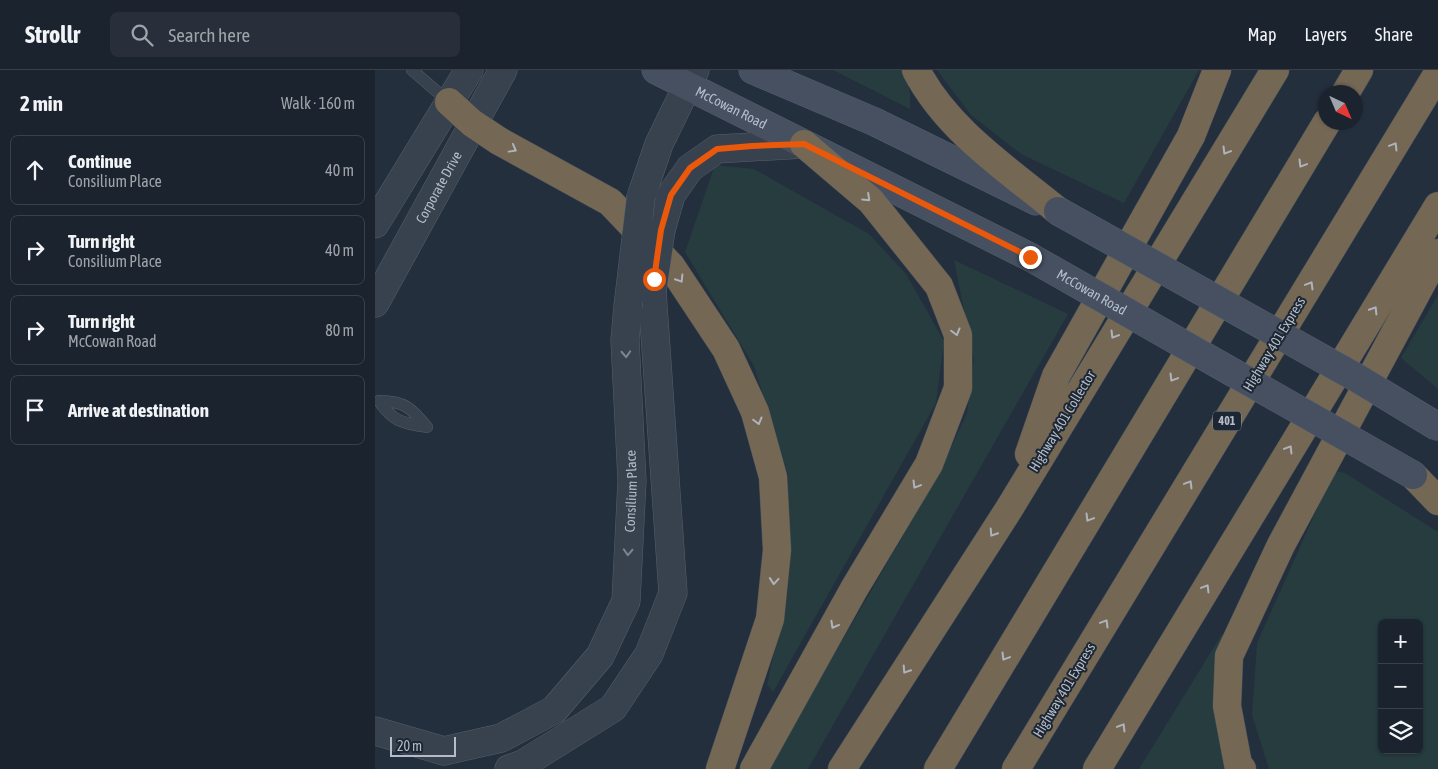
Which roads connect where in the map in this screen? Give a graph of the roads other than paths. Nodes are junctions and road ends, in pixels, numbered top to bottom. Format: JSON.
{"nodes":[{"id":1,"x":413,"y":70,"type":"edge"},
{"id":2,"x":469,"y":70,"type":"edge"},
{"id":3,"x":503,"y":70,"type":"edge"},
{"id":4,"x":656,"y":70,"type":"edge"},
{"id":5,"x":753,"y":70,"type":"edge"},
{"id":6,"x":916,"y":70,"type":"edge"},
{"id":7,"x":1217,"y":70,"type":"edge"},
{"id":8,"x":1275,"y":70,"type":"edge"},
{"id":9,"x":1359,"y":70,"type":"edge"},
{"id":10,"x":1438,"y":73,"type":"edge"},
{"id":11,"x":691,"y":79,"type":"edge"},
{"id":12,"x":1350,"y":85,"type":"edge"},
{"id":13,"x":449,"y":102,"type":"junction"},
{"id":14,"x":472,"y":123,"type":"junction"},
{"id":15,"x":1322,"y":130,"type":"edge"},
{"id":16,"x":804,"y":144,"type":"junction"},
{"id":17,"x":1438,"y":206,"type":"edge"},
{"id":18,"x":1058,"y":211,"type":"junction"},
{"id":19,"x":375,"y":224,"type":"edge"},
{"id":20,"x":1438,"y":253,"type":"edge"},
{"id":21,"x":375,"y":303,"type":"edge"},
{"id":22,"x":1438,"y":426,"type":"edge"},
{"id":23,"x":1413,"y":475,"type":"junction"},
{"id":24,"x":1438,"y":491,"type":"edge"},
{"id":25,"x":1438,"y":501,"type":"edge"},
{"id":26,"x":1009,"y":509,"type":"junction"},
{"id":27,"x":375,"y":731,"type":"edge"},
{"id":28,"x":509,"y":769,"type":"edge"},
{"id":29,"x":720,"y":769,"type":"edge"},
{"id":30,"x":754,"y":769,"type":"edge"},
{"id":31,"x":842,"y":769,"type":"edge"},
{"id":32,"x":938,"y":769,"type":"edge"},
{"id":33,"x":1016,"y":769,"type":"edge"},
{"id":34,"x":1097,"y":769,"type":"edge"},
{"id":35,"x":1242,"y":769,"type":"edge"}],
"edges":[{"from":1,"to":13,"type":"lane"},
{"from":2,"to":13,"type":"street"},
{"from":3,"to":14,"type":"street","name":"Corporate Drive"},
{"from":4,"to":11,"type":"main road","name":"McCowan Road"},
{"from":5,"to":18,"type":"main road"},
{"from":6,"to":18,"type":"highway"},
{"from":7,"to":26,"type":"highway"},
{"from":8,"to":26,"type":"highway","name":"Highway 401 Collector","one_way":true},
{"from":9,"to":12,"type":"highway"},
{"from":33,"to":10,"type":"highway","name":"Highway 401 Express","number":"401","one_way":true},
{"from":11,"to":16,"type":"main road","name":"McCowan Road"},
{"from":11,"to":27,"type":"street","name":"Consilium Place","one_way":true,"bridge":true},
{"from":13,"to":14,"type":"highway"},
{"from":13,"to":19,"type":"street"},
{"from":14,"to":21,"type":"street","name":"Corporate Drive"},
{"from":14,"to":29,"type":"highway","one_way":true},
{"from":15,"to":32,"type":"highway","one_way":true},
{"from":16,"to":23,"type":"main road","name":"McCowan Road","bridge":true},
{"from":16,"to":28,"type":"street","bridge":true},
{"from":16,"to":30,"type":"highway","one_way":true},
{"from":34,"to":17,"type":"highway","one_way":true},
{"from":18,"to":22,"type":"main road","bridge":true},
{"from":20,"to":35,"type":"highway"},
{"from":23,"to":24,"type":"main road","name":"McCowan Road"},
{"from":23,"to":25,"type":"highway"},
{"from":26,"to":31,"type":"highway","name":"Highway 401 Collector","one_way":true}]}
